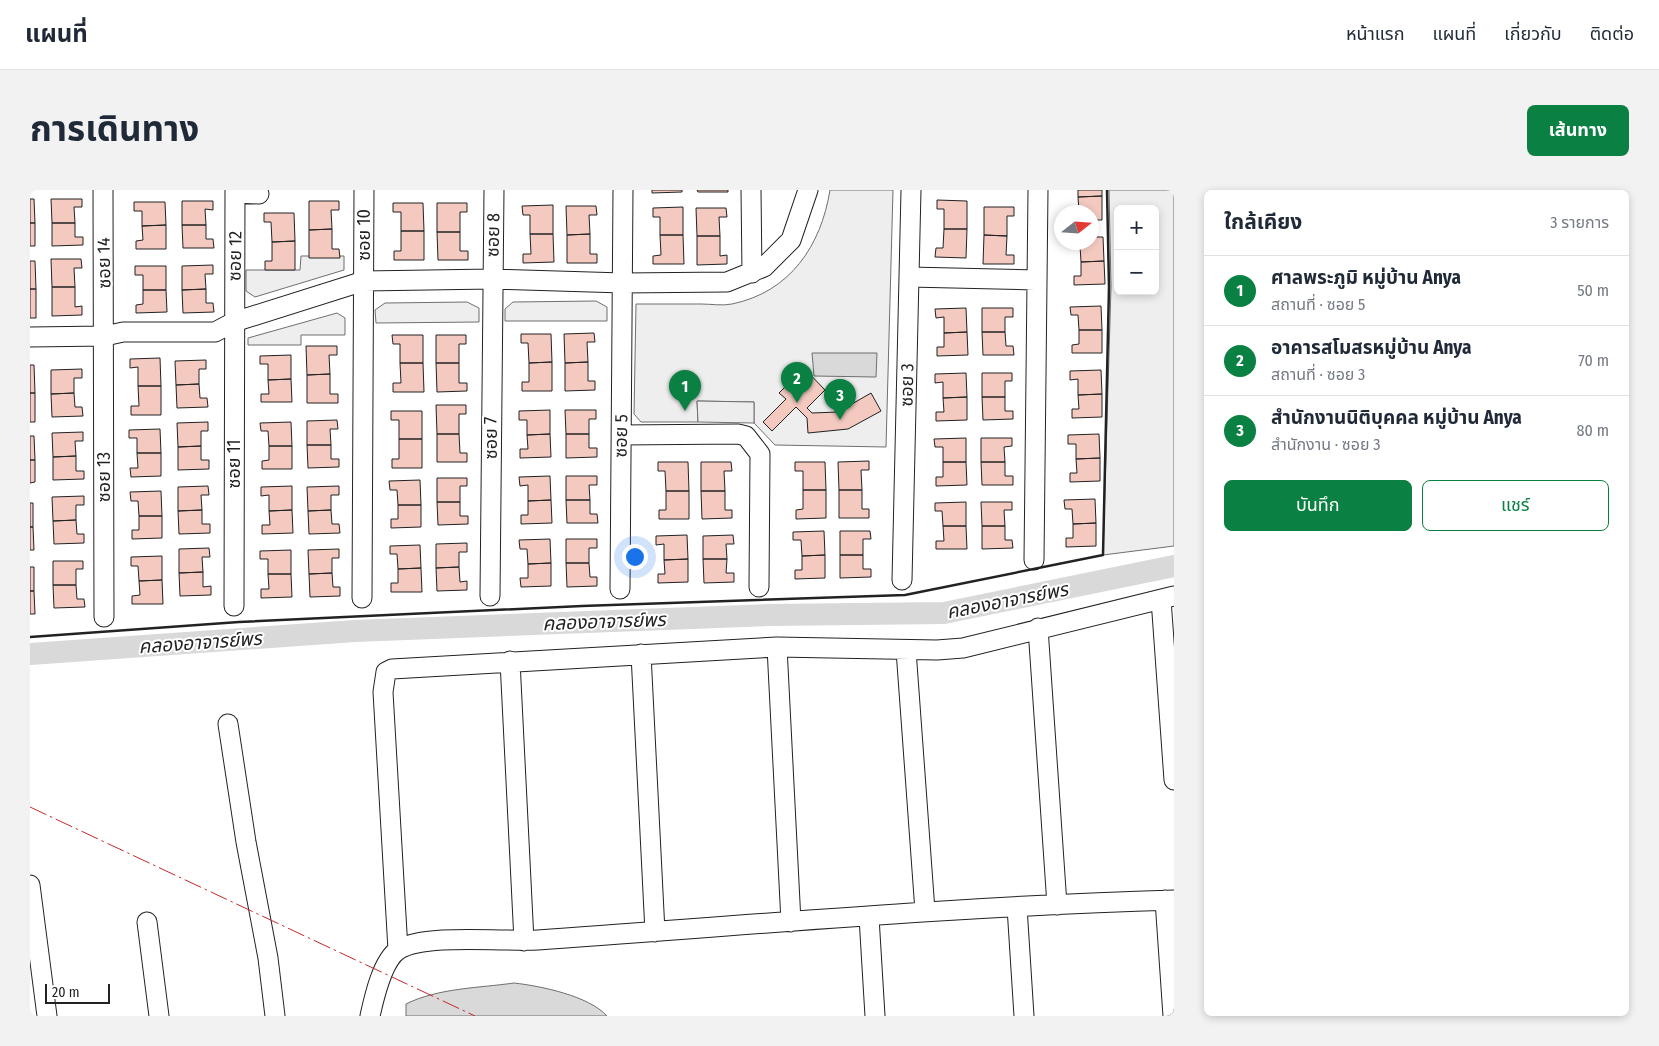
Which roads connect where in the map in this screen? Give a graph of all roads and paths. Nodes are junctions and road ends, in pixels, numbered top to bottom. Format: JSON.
{"nodes":[{"id":1,"x":103,"y":190,"type":"edge"},
{"id":2,"x":364,"y":190,"type":"edge"},
{"id":3,"x":494,"y":190,"type":"edge"},
{"id":4,"x":623,"y":190,"type":"edge"},
{"id":5,"x":751,"y":190,"type":"edge"},
{"id":6,"x":808,"y":190,"type":"edge"},
{"id":7,"x":911,"y":190,"type":"edge"},
{"id":8,"x":1038,"y":190,"type":"edge"},
{"id":9,"x":235,"y":192,"type":"edge"},
{"id":10,"x":258,"y":194,"type":"dead end"},
{"id":11,"x":752,"y":273,"type":"junction"},
{"id":12,"x":909,"y":277,"type":"junction"},
{"id":13,"x":492,"y":279,"type":"junction"},
{"id":14,"x":364,"y":280,"type":"junction"},
{"id":15,"x":1036,"y":280,"type":"junction"},
{"id":16,"x":623,"y":283,"type":"junction"},
{"id":17,"x":234,"y":322,"type":"junction"},
{"id":18,"x":105,"y":336,"type":"junction"},
{"id":19,"x":30,"y":337,"type":"edge"},
{"id":20,"x":621,"y":434,"type":"junction"},
{"id":21,"x":1034,"y":560,"type":"dead end"},
{"id":22,"x":902,"y":580,"type":"dead end"},
{"id":23,"x":620,"y":588,"type":"dead end"},
{"id":24,"x":759,"y":588,"type":"dead end"},
{"id":25,"x":490,"y":596,"type":"dead end"},
{"id":26,"x":1168,"y":597,"type":"edge"},
{"id":27,"x":362,"y":598,"type":"dead end"},
{"id":28,"x":234,"y":606,"type":"dead end"},
{"id":29,"x":104,"y":617,"type":"dead end"},
{"id":30,"x":1038,"y":628,"type":"junction"},
{"id":31,"x":777,"y":647,"type":"junction"},
{"id":32,"x":906,"y":650,"type":"junction"},
{"id":33,"x":641,"y":654,"type":"junction"},
{"id":34,"x":510,"y":661,"type":"junction"},
{"id":35,"x":228,"y":724,"type":"dead end"},
{"id":36,"x":1174,"y":780,"type":"edge"},
{"id":37,"x":30,"y":885,"type":"edge"},
{"id":38,"x":1170,"y":900,"type":"edge"},
{"id":39,"x":1057,"y":905,"type":"junction"},
{"id":40,"x":1018,"y":907,"type":"junction"},
{"id":41,"x":925,"y":911,"type":"junction"},
{"id":42,"x":869,"y":917,"type":"junction"},
{"id":43,"x":147,"y":922,"type":"dead end"},
{"id":44,"x":791,"y":922,"type":"junction"},
{"id":45,"x":656,"y":932,"type":"junction"},
{"id":46,"x":524,"y":941,"type":"junction"},
{"id":47,"x":398,"y":950,"type":"junction"},
{"id":48,"x":46,"y":1016,"type":"edge"},
{"id":49,"x":159,"y":1016,"type":"edge"},
{"id":50,"x":275,"y":1016,"type":"edge"},
{"id":51,"x":370,"y":1016,"type":"edge"},
{"id":52,"x":875,"y":1016,"type":"edge"},
{"id":53,"x":1024,"y":1016,"type":"edge"},
{"id":54,"x":1173,"y":1016,"type":"edge"}],
"edges":[{"from":1,"to":18,"type":"street","name":"ซอย 14"},
{"from":2,"to":14,"type":"street","name":"ซอย 10"},
{"from":3,"to":13,"type":"street","name":"ซอย 8"},
{"from":4,"to":16,"type":"street","name":"ซอย 5"},
{"from":5,"to":11,"type":"street"},
{"from":6,"to":11,"type":"street"},
{"from":7,"to":12,"type":"street","name":"ซอย 3"},
{"from":8,"to":15,"type":"street"},
{"from":9,"to":10,"type":"street"},
{"from":9,"to":17,"type":"street","name":"ซอย 12"},
{"from":11,"to":16,"type":"street"},
{"from":12,"to":15,"type":"street"},
{"from":12,"to":22,"type":"street","name":"ซอย 3"},
{"from":13,"to":14,"type":"street"},
{"from":13,"to":16,"type":"street"},
{"from":13,"to":25,"type":"street","name":"ซอย 7"},
{"from":14,"to":17,"type":"street"},
{"from":14,"to":27,"type":"street","name":"ซอย 10"},
{"from":15,"to":21,"type":"street"},
{"from":16,"to":20,"type":"street","name":"ซอย 5"},
{"from":17,"to":18,"type":"street"},
{"from":17,"to":28,"type":"street","name":"ซอย 11"},
{"from":18,"to":19,"type":"street"},
{"from":18,"to":29,"type":"street","name":"ซอย 13"},
{"from":20,"to":23,"type":"street","name":"ซอย 5"},
{"from":20,"to":24,"type":"street"},
{"from":26,"to":30,"type":"street"},
{"from":26,"to":36,"type":"street"},
{"from":30,"to":32,"type":"street"},
{"from":30,"to":39,"type":"street"},
{"from":31,"to":32,"type":"street"},
{"from":31,"to":33,"type":"street"},
{"from":31,"to":44,"type":"street"},
{"from":32,"to":41,"type":"street"},
{"from":33,"to":34,"type":"street"},
{"from":33,"to":45,"type":"street"},
{"from":34,"to":46,"type":"street"},
{"from":34,"to":47,"type":"street"},
{"from":35,"to":50,"type":"street"},
{"from":37,"to":48,"type":"street"},
{"from":38,"to":39,"type":"street"},
{"from":38,"to":54,"type":"street"},
{"from":39,"to":40,"type":"street"},
{"from":40,"to":41,"type":"street"},
{"from":40,"to":53,"type":"street"},
{"from":41,"to":42,"type":"street"},
{"from":42,"to":44,"type":"street"},
{"from":42,"to":52,"type":"street"},
{"from":43,"to":49,"type":"street"},
{"from":44,"to":45,"type":"street"},
{"from":45,"to":46,"type":"street"},
{"from":46,"to":47,"type":"street"},
{"from":47,"to":51,"type":"street"}]}
